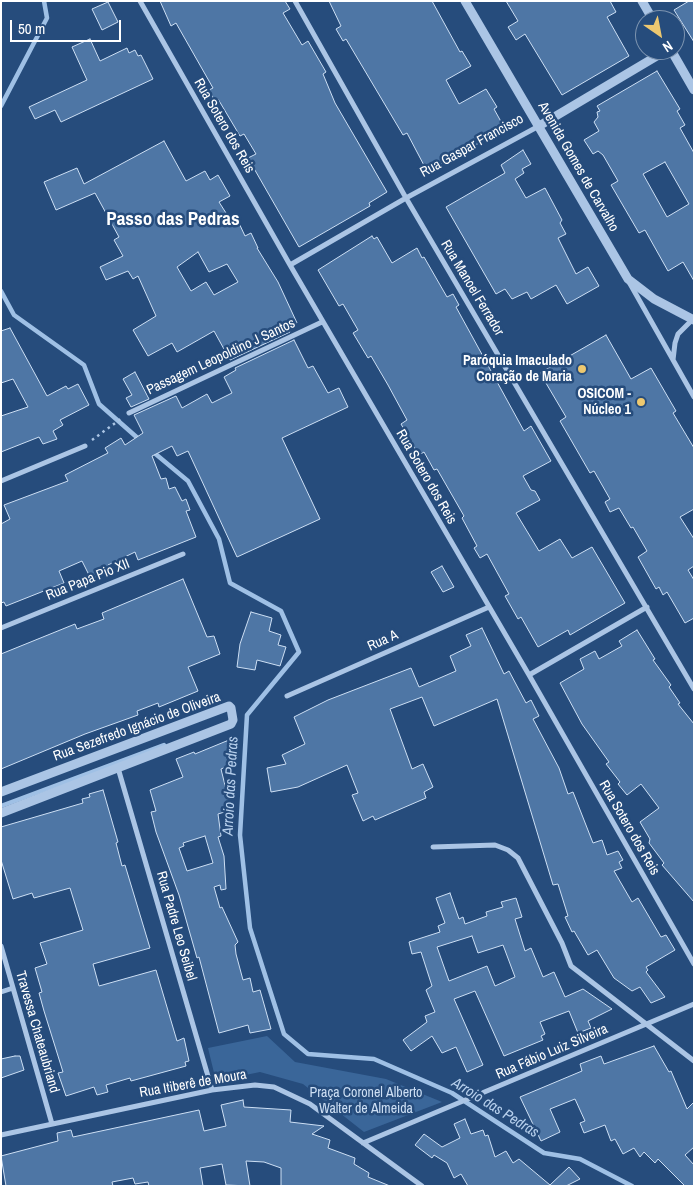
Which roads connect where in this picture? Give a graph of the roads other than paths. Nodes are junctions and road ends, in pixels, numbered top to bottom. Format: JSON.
{"nodes":[{"id":1,"x":140,"y":1,"type":"edge"},
{"id":2,"x":295,"y":1,"type":"edge"},
{"id":3,"x":465,"y":1,"type":"edge"},
{"id":4,"x":649,"y":60,"type":"edge"},
{"id":5,"x":677,"y":60,"type":"edge"},
{"id":6,"x":694,"y":90,"type":"edge"},
{"id":7,"x":539,"y":126,"type":"junction"},
{"id":8,"x":406,"y":198,"type":"junction"},
{"id":9,"x":290,"y":265,"type":"junction"},
{"id":10,"x":628,"y":279,"type":"junction"},
{"id":11,"x":693,"y":319,"type":"edge"},
{"id":12,"x":322,"y":322,"type":"junction"},
{"id":13,"x":673,"y":361,"type":"junction"},
{"id":14,"x":694,"y":397,"type":"edge"},
{"id":15,"x":129,"y":413,"type":"road end"},
{"id":16,"x":85,"y":446,"type":"road end"},
{"id":17,"x":1,"y":481,"type":"edge"},
{"id":18,"x":184,"y":554,"type":"dead end"},
{"id":19,"x":489,"y":607,"type":"junction"},
{"id":20,"x":647,"y":607,"type":"junction"},
{"id":21,"x":1,"y":628,"type":"edge"},
{"id":22,"x":529,"y":675,"type":"junction"},
{"id":23,"x":694,"y":689,"type":"edge"},
{"id":24,"x":287,"y":696,"type":"dead end"},
{"id":25,"x":118,"y":768,"type":"junction"},
{"id":26,"x":1,"y":792,"type":"edge"},
{"id":27,"x":1,"y":813,"type":"edge"},
{"id":28,"x":433,"y":847,"type":"dead end"},
{"id":29,"x":1,"y":946,"type":"edge"},
{"id":30,"x":694,"y":964,"type":"edge"},
{"id":31,"x":13,"y":988,"type":"junction"},
{"id":32,"x":1,"y":992,"type":"edge"},
{"id":33,"x":694,"y":1004,"type":"edge"},
{"id":34,"x":648,"y":1023,"type":"junction"},
{"id":35,"x":694,"y":1061,"type":"edge"},
{"id":36,"x":212,"y":1090,"type":"junction"},
{"id":37,"x":52,"y":1124,"type":"junction"},
{"id":38,"x":1,"y":1135,"type":"edge"},
{"id":39,"x":363,"y":1143,"type":"junction"},
{"id":40,"x":422,"y":1186,"type":"edge"}],
"edges":[{"from":1,"to":9,"type":"street","name":"Rua Sotero dos Reis"},
{"from":2,"to":8,"type":"street","name":"Rua Manoel Ferrador"},
{"from":3,"to":7,"type":"street","name":"Avenida Gomes de Carvalho"},
{"from":4,"to":7,"type":"street","name":"Rua Gaspar Francisco"},
{"from":5,"to":6,"type":"street"},
{"from":7,"to":8,"type":"street","name":"Rua Gaspar Francisco"},
{"from":7,"to":10,"type":"street","name":"Avenida Gomes de Carvalho"},
{"from":8,"to":9,"type":"street","name":"Rua Gaspar Francisco"},
{"from":8,"to":20,"type":"street","name":"Rua Manoel Ferrador"},
{"from":9,"to":12,"type":"street","name":"Rua Sotero dos Reis"},
{"from":10,"to":11,"type":"street","name":"Avenida Gomes de Carvalho"},
{"from":10,"to":13,"type":"street"},
{"from":11,"to":13,"type":"street"},
{"from":12,"to":15,"type":"street","name":"Passagem Leopoldino J Santos"},
{"from":12,"to":19,"type":"street","name":"Rua Sotero dos Reis"},
{"from":13,"to":14,"type":"street"},
{"from":16,"to":17,"type":"street"},
{"from":18,"to":21,"type":"street","name":"Rua Papa Pio XII"},
{"from":19,"to":22,"type":"street","name":"Rua Sotero dos Reis"},
{"from":19,"to":24,"type":"street","name":"Rua A"},
{"from":20,"to":22,"type":"street"},
{"from":20,"to":23,"type":"street","name":"Rua Manoel Ferrador"},
{"from":22,"to":30,"type":"street","name":"Rua Sotero dos Reis"},
{"from":25,"to":26,"type":"street","name":"Rua Sezefredo Ignácio de Oliveira"},
{"from":25,"to":27,"type":"street","name":"Rua Sezefredo Ignácio de Oliveira"},
{"from":25,"to":36,"type":"street","name":"Rua Padre Leo Seibel"},
{"from":28,"to":34,"type":"street"},
{"from":29,"to":31,"type":"street","name":"Travessa Chateaubriand"},
{"from":31,"to":32,"type":"street"},
{"from":31,"to":37,"type":"street","name":"Travessa Chateaubriand"},
{"from":33,"to":34,"type":"street","name":"Rua Fábio Luiz Silveira"},
{"from":34,"to":35,"type":"street"},
{"from":34,"to":39,"type":"street","name":"Rua Fábio Luiz Silveira"},
{"from":36,"to":37,"type":"street","name":"Rua Itiberê de Moura"},
{"from":36,"to":39,"type":"street","name":"Rua Itiberê de Moura"},
{"from":37,"to":38,"type":"street","name":"Rua Itiberê de Moura"},
{"from":39,"to":40,"type":"street","name":"Rua Itiberê de Moura"}]}
